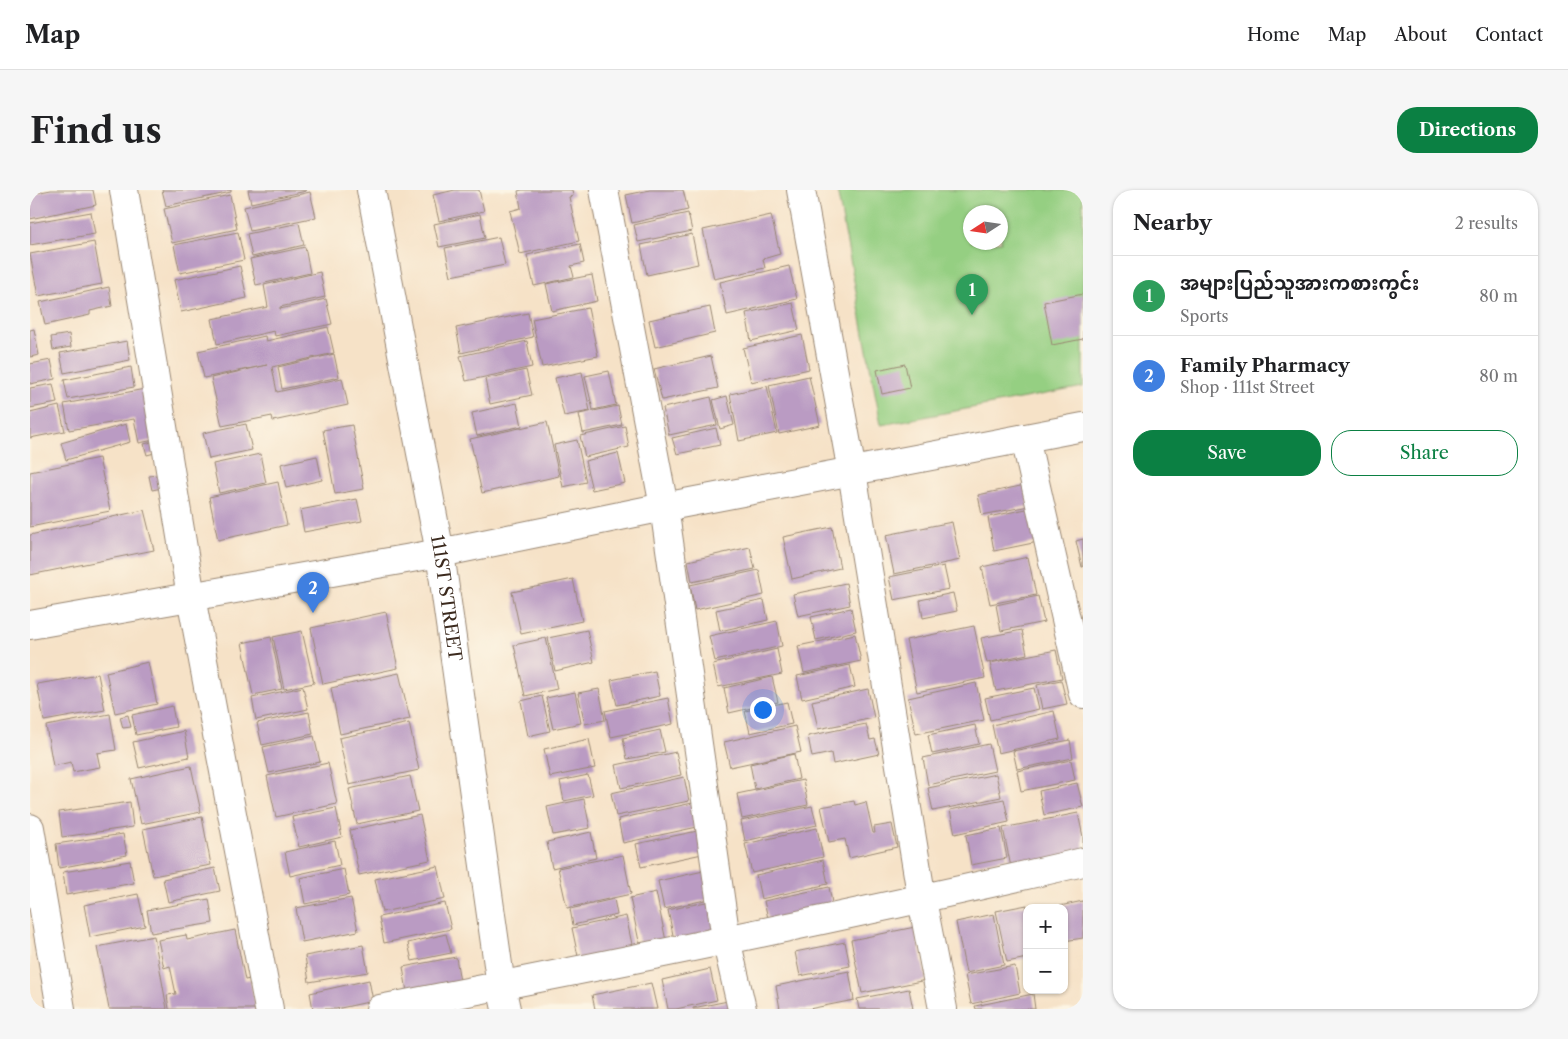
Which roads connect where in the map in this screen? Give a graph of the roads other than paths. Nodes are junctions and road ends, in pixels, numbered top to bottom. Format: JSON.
{"nodes":[{"id":1,"x":124,"y":190,"type":"edge"},
{"id":2,"x":371,"y":190,"type":"edge"},
{"id":3,"x":604,"y":190,"type":"edge"},
{"id":4,"x":801,"y":190,"type":"edge"},
{"id":5,"x":1083,"y":427,"type":"edge"},
{"id":6,"x":1025,"y":438,"type":"junction"},
{"id":7,"x":852,"y":472,"type":"junction"},
{"id":8,"x":664,"y":507,"type":"junction"},
{"id":9,"x":440,"y":553,"type":"junction"},
{"id":10,"x":191,"y":597,"type":"junction"},
{"id":11,"x":30,"y":625,"type":"edge"},
{"id":12,"x":1083,"y":694,"type":"edge"},
{"id":13,"x":30,"y":828,"type":"edge"},
{"id":14,"x":1083,"y":862,"type":"edge"},
{"id":15,"x":922,"y":900,"type":"junction"},
{"id":16,"x":726,"y":939,"type":"junction"},
{"id":17,"x":503,"y":998,"type":"edge"},
{"id":18,"x":61,"y":1009,"type":"edge"},
{"id":19,"x":269,"y":1009,"type":"edge"},
{"id":20,"x":380,"y":1009,"type":"edge"},
{"id":21,"x":742,"y":1009,"type":"edge"},
{"id":22,"x":943,"y":1009,"type":"edge"}],
"edges":[{"from":1,"to":10,"type":"street"},
{"from":2,"to":9,"type":"street","name":"111ST STREET"},
{"from":3,"to":8,"type":"street"},
{"from":4,"to":7,"type":"street"},
{"from":5,"to":6,"type":"street"},
{"from":6,"to":7,"type":"street"},
{"from":6,"to":12,"type":"street"},
{"from":7,"to":8,"type":"street"},
{"from":7,"to":15,"type":"street"},
{"from":8,"to":9,"type":"street"},
{"from":8,"to":16,"type":"street"},
{"from":9,"to":10,"type":"street"},
{"from":9,"to":17,"type":"street","name":"111ST STREET"},
{"from":10,"to":11,"type":"street"},
{"from":10,"to":19,"type":"street"},
{"from":13,"to":18,"type":"street"},
{"from":14,"to":15,"type":"street"},
{"from":15,"to":16,"type":"street"},
{"from":15,"to":22,"type":"street"},
{"from":16,"to":17,"type":"street"},
{"from":16,"to":21,"type":"street"},
{"from":17,"to":20,"type":"street"}]}
